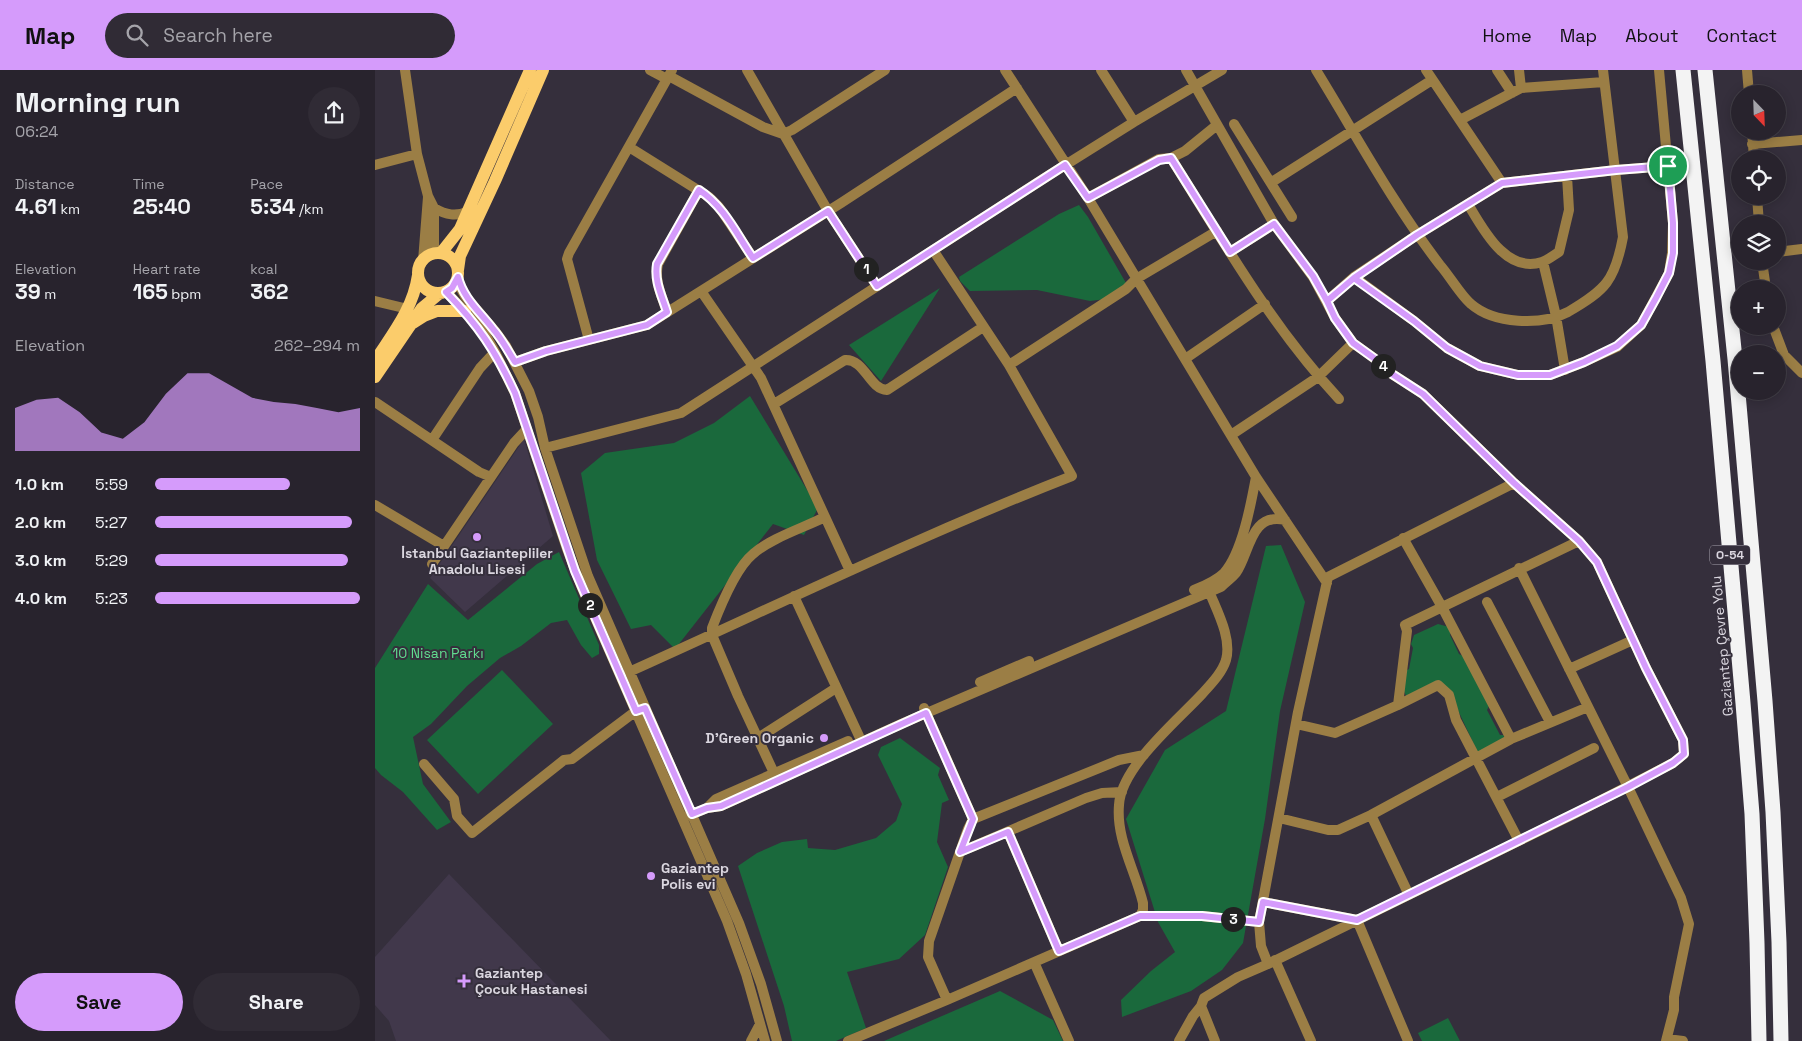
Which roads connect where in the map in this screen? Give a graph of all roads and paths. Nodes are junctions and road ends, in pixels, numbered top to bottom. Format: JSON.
{"nodes":[{"id":1,"x":405,"y":70,"type":"edge"},
{"id":2,"x":530,"y":70,"type":"edge"},
{"id":3,"x":543,"y":70,"type":"edge"},
{"id":4,"x":650,"y":70,"type":"edge"},
{"id":5,"x":747,"y":70,"type":"edge"},
{"id":6,"x":885,"y":70,"type":"edge"},
{"id":7,"x":1005,"y":70,"type":"edge"},
{"id":8,"x":1101,"y":70,"type":"edge"},
{"id":9,"x":1186,"y":70,"type":"edge"},
{"id":10,"x":1222,"y":70,"type":"edge"},
{"id":11,"x":1316,"y":70,"type":"edge"},
{"id":12,"x":1426,"y":70,"type":"edge"},
{"id":13,"x":1497,"y":70,"type":"edge"},
{"id":14,"x":1519,"y":70,"type":"edge"},
{"id":15,"x":1603,"y":70,"type":"edge"},
{"id":16,"x":1659,"y":70,"type":"edge"},
{"id":17,"x":1683,"y":70,"type":"edge"},
{"id":18,"x":1705,"y":70,"type":"edge"},
{"id":19,"x":1747,"y":70,"type":"edge"},
{"id":20,"x":669,"y":75,"type":"edge"},
{"id":21,"x":1432,"y":80,"type":"junction"},
{"id":22,"x":1604,"y":82,"type":"junction"},
{"id":23,"x":1748,"y":85,"type":"edge"},
{"id":24,"x":1195,"y":86,"type":"junction"},
{"id":25,"x":1017,"y":88,"type":"junction"},
{"id":26,"x":1521,"y":88,"type":"junction"},
{"id":27,"x":1512,"y":93,"type":"junction"},
{"id":28,"x":1460,"y":120,"type":"junction"},
{"id":29,"x":1134,"y":122,"type":"junction"},
{"id":30,"x":1233,"y":124,"type":"dead end"},
{"id":31,"x":1217,"y":126,"type":"junction"},
{"id":32,"x":1353,"y":130,"type":"junction"},
{"id":33,"x":783,"y":134,"type":"junction"},
{"id":34,"x":1752,"y":140,"type":"edge"},
{"id":35,"x":1802,"y":140,"type":"edge"},
{"id":36,"x":1752,"y":144,"type":"junction"},
{"id":37,"x":629,"y":148,"type":"junction"},
{"id":38,"x":1753,"y":150,"type":"edge"},
{"id":39,"x":417,"y":154,"type":"junction"},
{"id":40,"x":1171,"y":158,"type":"junction"},
{"id":41,"x":375,"y":165,"type":"edge"},
{"id":42,"x":1065,"y":165,"type":"junction"},
{"id":43,"x":1668,"y":166,"type":"junction"},
{"id":44,"x":1616,"y":170,"type":"junction"},
{"id":45,"x":1567,"y":176,"type":"junction"},
{"id":46,"x":1271,"y":182,"type":"junction"},
{"id":47,"x":1502,"y":183,"type":"junction"},
{"id":48,"x":699,"y":190,"type":"junction"},
{"id":49,"x":429,"y":196,"type":"junction"},
{"id":50,"x":1088,"y":198,"type":"junction"},
{"id":51,"x":1468,"y":204,"type":"junction"},
{"id":52,"x":434,"y":208,"type":"junction"},
{"id":53,"x":469,"y":211,"type":"junction"},
{"id":54,"x":828,"y":211,"type":"junction"},
{"id":55,"x":1292,"y":217,"type":"dead end"},
{"id":56,"x":1274,"y":224,"type":"junction"},
{"id":57,"x":1217,"y":231,"type":"junction"},
{"id":58,"x":1417,"y":235,"type":"junction"},
{"id":59,"x":1802,"y":249,"type":"edge"},
{"id":60,"x":933,"y":250,"type":"junction"},
{"id":61,"x":1786,"y":251,"type":"edge"},
{"id":62,"x":1230,"y":252,"type":"junction"},
{"id":63,"x":433,"y":256,"type":"junction"},
{"id":64,"x":753,"y":258,"type":"junction"},
{"id":65,"x":1543,"y":262,"type":"junction"},
{"id":66,"x":418,"y":273,"type":"junction"},
{"id":67,"x":458,"y":274,"type":"junction"},
{"id":68,"x":1354,"y":278,"type":"junction"},
{"id":69,"x":1136,"y":279,"type":"junction"},
{"id":70,"x":877,"y":286,"type":"junction"},
{"id":71,"x":701,"y":291,"type":"junction"},
{"id":72,"x":443,"y":292,"type":"junction"},
{"id":73,"x":375,"y":301,"type":"edge"},
{"id":74,"x":1327,"y":301,"type":"junction"},
{"id":75,"x":1265,"y":304,"type":"junction"},
{"id":76,"x":408,"y":309,"type":"junction"},
{"id":77,"x":465,"y":311,"type":"junction"},
{"id":78,"x":667,"y":312,"type":"junction"},
{"id":79,"x":1556,"y":316,"type":"junction"},
{"id":80,"x":411,"y":324,"type":"junction"},
{"id":81,"x":983,"y":327,"type":"junction"},
{"id":82,"x":1776,"y":335,"type":"edge"},
{"id":83,"x":589,"y":340,"type":"junction"},
{"id":84,"x":1353,"y":343,"type":"junction"},
{"id":85,"x":495,"y":352,"type":"junction"},
{"id":86,"x":1185,"y":359,"type":"junction"},
{"id":87,"x":375,"y":362,"type":"edge"},
{"id":88,"x":515,"y":362,"type":"junction"},
{"id":89,"x":1009,"y":365,"type":"junction"},
{"id":90,"x":752,"y":366,"type":"junction"},
{"id":91,"x":1565,"y":370,"type":"junction"},
{"id":92,"x":1802,"y":373,"type":"edge"},
{"id":93,"x":1318,"y":376,"type":"junction"},
{"id":94,"x":375,"y":377,"type":"edge"},
{"id":95,"x":1339,"y":399,"type":"dead end"},
{"id":96,"x":375,"y":402,"type":"edge"},
{"id":97,"x":774,"y":404,"type":"junction"},
{"id":98,"x":527,"y":429,"type":"junction"},
{"id":99,"x":1231,"y":435,"type":"junction"},
{"id":100,"x":433,"y":440,"type":"junction"},
{"id":101,"x":545,"y":448,"type":"junction"},
{"id":102,"x":491,"y":478,"type":"junction"},
{"id":103,"x":1256,"y":478,"type":"junction"},
{"id":104,"x":1514,"y":483,"type":"junction"},
{"id":105,"x":375,"y":505,"type":"edge"},
{"id":106,"x":825,"y":517,"type":"junction"},
{"id":107,"x":1285,"y":520,"type":"junction"},
{"id":108,"x":1403,"y":538,"type":"junction"},
{"id":109,"x":1579,"y":541,"type":"junction"},
{"id":110,"x":444,"y":546,"type":"junction"},
{"id":111,"x":432,"y":564,"type":"dead end"},
{"id":112,"x":1519,"y":568,"type":"junction"},
{"id":113,"x":850,"y":571,"type":"junction"},
{"id":114,"x":1327,"y":583,"type":"junction"},
{"id":115,"x":1209,"y":591,"type":"junction"},
{"id":116,"x":794,"y":596,"type":"junction"},
{"id":117,"x":1487,"y":602,"type":"dead end"},
{"id":118,"x":1442,"y":607,"type":"junction"},
{"id":119,"x":712,"y":635,"type":"junction"},
{"id":120,"x":1633,"y":640,"type":"junction"},
{"id":121,"x":1569,"y":669,"type":"junction"},
{"id":122,"x":629,"y":672,"type":"junction"},
{"id":123,"x":836,"y":688,"type":"junction"},
{"id":124,"x":1398,"y":704,"type":"junction"},
{"id":125,"x":1588,"y":707,"type":"junction"},
{"id":126,"x":641,"y":709,"type":"junction"},
{"id":127,"x":925,"y":710,"type":"junction"},
{"id":128,"x":1549,"y":722,"type":"junction"},
{"id":129,"x":1296,"y":724,"type":"junction"},
{"id":130,"x":859,"y":736,"type":"junction"},
{"id":131,"x":758,"y":738,"type":"junction"},
{"id":132,"x":1511,"y":739,"type":"junction"},
{"id":133,"x":1594,"y":748,"type":"dead end"},
{"id":134,"x":1143,"y":755,"type":"junction"},
{"id":135,"x":1475,"y":759,"type":"junction"},
{"id":136,"x":424,"y":764,"type":"dead end"},
{"id":137,"x":774,"y":773,"type":"junction"},
{"id":138,"x":1628,"y":787,"type":"junction"},
{"id":139,"x":1122,"y":792,"type":"junction"},
{"id":140,"x":1497,"y":797,"type":"junction"},
{"id":141,"x":707,"y":808,"type":"junction"},
{"id":142,"x":1371,"y":815,"type":"junction"},
{"id":143,"x":688,"y":816,"type":"junction"},
{"id":144,"x":1279,"y":818,"type":"junction"},
{"id":145,"x":973,"y":819,"type":"junction"},
{"id":146,"x":1008,"y":832,"type":"junction"},
{"id":147,"x":1519,"y":841,"type":"junction"},
{"id":148,"x":960,"y":852,"type":"junction"},
{"id":149,"x":1409,"y":895,"type":"junction"},
{"id":150,"x":1263,"y":902,"type":"junction"},
{"id":151,"x":1140,"y":916,"type":"junction"},
{"id":152,"x":1357,"y":920,"type":"junction"},
{"id":153,"x":1259,"y":922,"type":"junction"},
{"id":154,"x":1059,"y":951,"type":"junction"},
{"id":155,"x":1034,"y":962,"type":"junction"},
{"id":156,"x":1272,"y":962,"type":"junction"},
{"id":157,"x":947,"y":1000,"type":"junction"},
{"id":158,"x":1201,"y":1006,"type":"junction"},
{"id":159,"x":760,"y":1024,"type":"junction"},
{"id":160,"x":1667,"y":1040,"type":"edge"},
{"id":161,"x":751,"y":1041,"type":"edge"},
{"id":162,"x":765,"y":1041,"type":"edge"},
{"id":163,"x":777,"y":1041,"type":"edge"},
{"id":164,"x":848,"y":1041,"type":"edge"},
{"id":165,"x":1069,"y":1041,"type":"edge"},
{"id":166,"x":1179,"y":1041,"type":"edge"},
{"id":167,"x":1215,"y":1041,"type":"edge"},
{"id":168,"x":1311,"y":1041,"type":"edge"},
{"id":169,"x":1408,"y":1041,"type":"edge"},
{"id":170,"x":1683,"y":1041,"type":"edge"},
{"id":171,"x":1759,"y":1041,"type":"edge"},
{"id":172,"x":1781,"y":1041,"type":"edge"}],
"edges":[{"from":1,"to":39,"type":"street"},
{"from":2,"to":53,"type":"main road"},
{"from":3,"to":67,"type":"main road"},
{"from":4,"to":20,"type":"street"},
{"from":5,"to":33,"type":"street"},
{"from":6,"to":33,"type":"street"},
{"from":7,"to":25,"type":"street"},
{"from":8,"to":29,"type":"street"},
{"from":9,"to":24,"type":"street"},
{"from":10,"to":24,"type":"street"},
{"from":11,"to":32,"type":"street"},
{"from":12,"to":21,"type":"street"},
{"from":13,"to":27,"type":"street"},
{"from":14,"to":26,"type":"street"},
{"from":15,"to":22,"type":"street"},
{"from":16,"to":43,"type":"street"},
{"from":17,"to":171,"type":"highway","name":"Gaziantep Çevre Yolu","number":"O-54"},
{"from":18,"to":172,"type":"highway","number":"O-54"},
{"from":19,"to":23,"type":"street"},
{"from":20,"to":33,"type":"street"},
{"from":20,"to":37,"type":"street"},
{"from":21,"to":28,"type":"street"},
{"from":21,"to":32,"type":"street"},
{"from":22,"to":26,"type":"street"},
{"from":22,"to":44,"type":"street"},
{"from":24,"to":29,"type":"street"},
{"from":24,"to":31,"type":"street"},
{"from":25,"to":42,"type":"street"},
{"from":25,"to":54,"type":"street"},
{"from":26,"to":27,"type":"street"},
{"from":27,"to":28,"type":"street"},
{"from":28,"to":47,"type":"street"},
{"from":29,"to":42,"type":"street"},
{"from":30,"to":46,"type":"street"},
{"from":31,"to":40,"type":"street"},
{"from":31,"to":56,"type":"street"},
{"from":32,"to":46,"type":"street"},
{"from":32,"to":58,"type":"street"},
{"from":33,"to":54,"type":"street"},
{"from":34,"to":36,"type":"street"},
{"from":35,"to":36,"type":"street"},
{"from":36,"to":38,"type":"street"},
{"from":37,"to":48,"type":"street"},
{"from":37,"to":83,"type":"street"},
{"from":39,"to":41,"type":"street"},
{"from":39,"to":49,"type":"street"},
{"from":40,"to":50,"type":"street"},
{"from":40,"to":57,"type":"street"},
{"from":42,"to":50,"type":"street"},
{"from":42,"to":60,"type":"street"},
{"from":43,"to":44,"type":"street"},
{"from":43,"to":91,"type":"street"},
{"from":44,"to":45,"type":"street"},
{"from":44,"to":79,"type":"street"},
{"from":45,"to":47,"type":"street"},
{"from":45,"to":65,"type":"street"},
{"from":46,"to":55,"type":"street"},
{"from":47,"to":51,"type":"street"},
{"from":48,"to":64,"type":"street"},
{"from":48,"to":78,"type":"street"},
{"from":49,"to":52,"type":"street"},
{"from":49,"to":63,"type":"street"},
{"from":50,"to":69,"type":"street"},
{"from":51,"to":58,"type":"street"},
{"from":51,"to":65,"type":"street"},
{"from":52,"to":53,"type":"street"},
{"from":52,"to":63,"type":"street"},
{"from":53,"to":63,"type":"main road"},
{"from":54,"to":64,"type":"street"},
{"from":54,"to":70,"type":"street"},
{"from":56,"to":62,"type":"street"},
{"from":56,"to":74,"type":"street"},
{"from":57,"to":62,"type":"street"},
{"from":57,"to":69,"type":"street"},
{"from":58,"to":68,"type":"street"},
{"from":58,"to":79,"type":"street"},
{"from":59,"to":61,"type":"street"},
{"from":60,"to":70,"type":"street"},
{"from":60,"to":81,"type":"street"},
{"from":62,"to":75,"type":"street"},
{"from":63,"to":66,"type":"main road"},
{"from":63,"to":67,"type":"main road"},
{"from":64,"to":71,"type":"street"},
{"from":65,"to":79,"type":"street"},
{"from":66,"to":72,"type":"main road"},
{"from":66,"to":76,"type":"main road"},
{"from":67,"to":72,"type":"main road"},
{"from":67,"to":88,"type":"street"},
{"from":68,"to":74,"type":"street"},
{"from":68,"to":91,"type":"street"},
{"from":69,"to":86,"type":"street"},
{"from":69,"to":89,"type":"street"},
{"from":70,"to":90,"type":"street"},
{"from":71,"to":78,"type":"street"},
{"from":71,"to":90,"type":"street"},
{"from":72,"to":77,"type":"street"},
{"from":72,"to":80,"type":"main road"},
{"from":73,"to":76,"type":"street"},
{"from":74,"to":84,"type":"street"},
{"from":75,"to":86,"type":"street"},
{"from":75,"to":93,"type":"street"},
{"from":76,"to":87,"type":"main road"},
{"from":77,"to":80,"type":"main road"},
{"from":77,"to":85,"type":"street"},
{"from":78,"to":83,"type":"street"},
{"from":79,"to":91,"type":"street"},
{"from":80,"to":94,"type":"main road"},
{"from":81,"to":89,"type":"street"},
{"from":81,"to":97,"type":"street"},
{"from":82,"to":92,"type":"street"},
{"from":83,"to":88,"type":"street"},
{"from":84,"to":93,"type":"street"},
{"from":84,"to":104,"type":"street"},
{"from":85,"to":98,"type":"street"},
{"from":85,"to":100,"type":"street"},
{"from":86,"to":99,"type":"street"},
{"from":88,"to":101,"type":"street"},
{"from":89,"to":113,"type":"street"},
{"from":90,"to":97,"type":"street"},
{"from":90,"to":101,"type":"street"},
{"from":93,"to":95,"type":"street"},
{"from":93,"to":99,"type":"street"},
{"from":96,"to":100,"type":"street"},
{"from":97,"to":106,"type":"street"},
{"from":98,"to":102,"type":"street"},
{"from":98,"to":126,"type":"street"},
{"from":99,"to":103,"type":"street"},
{"from":100,"to":102,"type":"street"},
{"from":101,"to":122,"type":"street"},
{"from":102,"to":110,"type":"street"},
{"from":103,"to":107,"type":"street"},
{"from":103,"to":127,"type":"street"},
{"from":104,"to":108,"type":"street"},
{"from":104,"to":109,"type":"street"},
{"from":105,"to":110,"type":"street"},
{"from":106,"to":113,"type":"street"},
{"from":106,"to":119,"type":"street"},
{"from":107,"to":114,"type":"street"},
{"from":107,"to":115,"type":"street"},
{"from":108,"to":114,"type":"street"},
{"from":108,"to":118,"type":"street"},
{"from":109,"to":112,"type":"street"},
{"from":109,"to":120,"type":"street"},
{"from":110,"to":111,"type":"street"},
{"from":112,"to":118,"type":"street"},
{"from":112,"to":121,"type":"street"},
{"from":113,"to":116,"type":"street"},
{"from":114,"to":129,"type":"street"},
{"from":115,"to":127,"type":"street"},
{"from":115,"to":134,"type":"street"},
{"from":116,"to":119,"type":"street"},
{"from":116,"to":123,"type":"street"},
{"from":117,"to":128,"type":"street"},
{"from":118,"to":124,"type":"street"},
{"from":118,"to":132,"type":"street"},
{"from":119,"to":122,"type":"street"},
{"from":119,"to":131,"type":"street"},
{"from":120,"to":121,"type":"street"},
{"from":120,"to":138,"type":"street"},
{"from":121,"to":125,"type":"street"},
{"from":122,"to":126,"type":"street"},
{"from":123,"to":130,"type":"street"},
{"from":123,"to":131,"type":"street"},
{"from":124,"to":129,"type":"street"},
{"from":124,"to":135,"type":"street"},
{"from":125,"to":128,"type":"street"},
{"from":125,"to":138,"type":"street"},
{"from":126,"to":136,"type":"street"},
{"from":126,"to":143,"type":"street"},
{"from":127,"to":130,"type":"street"},
{"from":127,"to":141,"type":"street"},
{"from":127,"to":145,"type":"street"},
{"from":128,"to":132,"type":"street"},
{"from":129,"to":144,"type":"street"},
{"from":130,"to":137,"type":"street"},
{"from":131,"to":137,"type":"street"},
{"from":132,"to":135,"type":"street"},
{"from":133,"to":140,"type":"street"},
{"from":134,"to":139,"type":"street"},
{"from":134,"to":145,"type":"street"},
{"from":135,"to":140,"type":"street"},
{"from":135,"to":142,"type":"street"},
{"from":137,"to":141,"type":"street"},
{"from":138,"to":147,"type":"street"},
{"from":138,"to":160,"type":"street"},
{"from":139,"to":146,"type":"street"},
{"from":139,"to":151,"type":"street"},
{"from":140,"to":147,"type":"street"},
{"from":141,"to":143,"type":"street"},
{"from":142,"to":144,"type":"street"},
{"from":142,"to":149,"type":"street"},
{"from":143,"to":159,"type":"street"},
{"from":143,"to":163,"type":"street"},
{"from":144,"to":150,"type":"street"},
{"from":145,"to":148,"type":"street"},
{"from":146,"to":148,"type":"street"},
{"from":146,"to":154,"type":"street"},
{"from":147,"to":149,"type":"street"},
{"from":148,"to":157,"type":"street"},
{"from":149,"to":152,"type":"street"},
{"from":150,"to":152,"type":"street"},
{"from":150,"to":153,"type":"street"},
{"from":151,"to":153,"type":"street"},
{"from":151,"to":154,"type":"street"},
{"from":152,"to":156,"type":"street"},
{"from":152,"to":169,"type":"street"},
{"from":153,"to":156,"type":"street"},
{"from":154,"to":155,"type":"street"},
{"from":155,"to":157,"type":"street"},
{"from":155,"to":165,"type":"street"},
{"from":156,"to":158,"type":"street"},
{"from":156,"to":168,"type":"street"},
{"from":157,"to":164,"type":"street"},
{"from":158,"to":166,"type":"street"},
{"from":158,"to":167,"type":"street"},
{"from":159,"to":161,"type":"street"},
{"from":159,"to":162,"type":"street"},
{"from":160,"to":170,"type":"street"}]}
